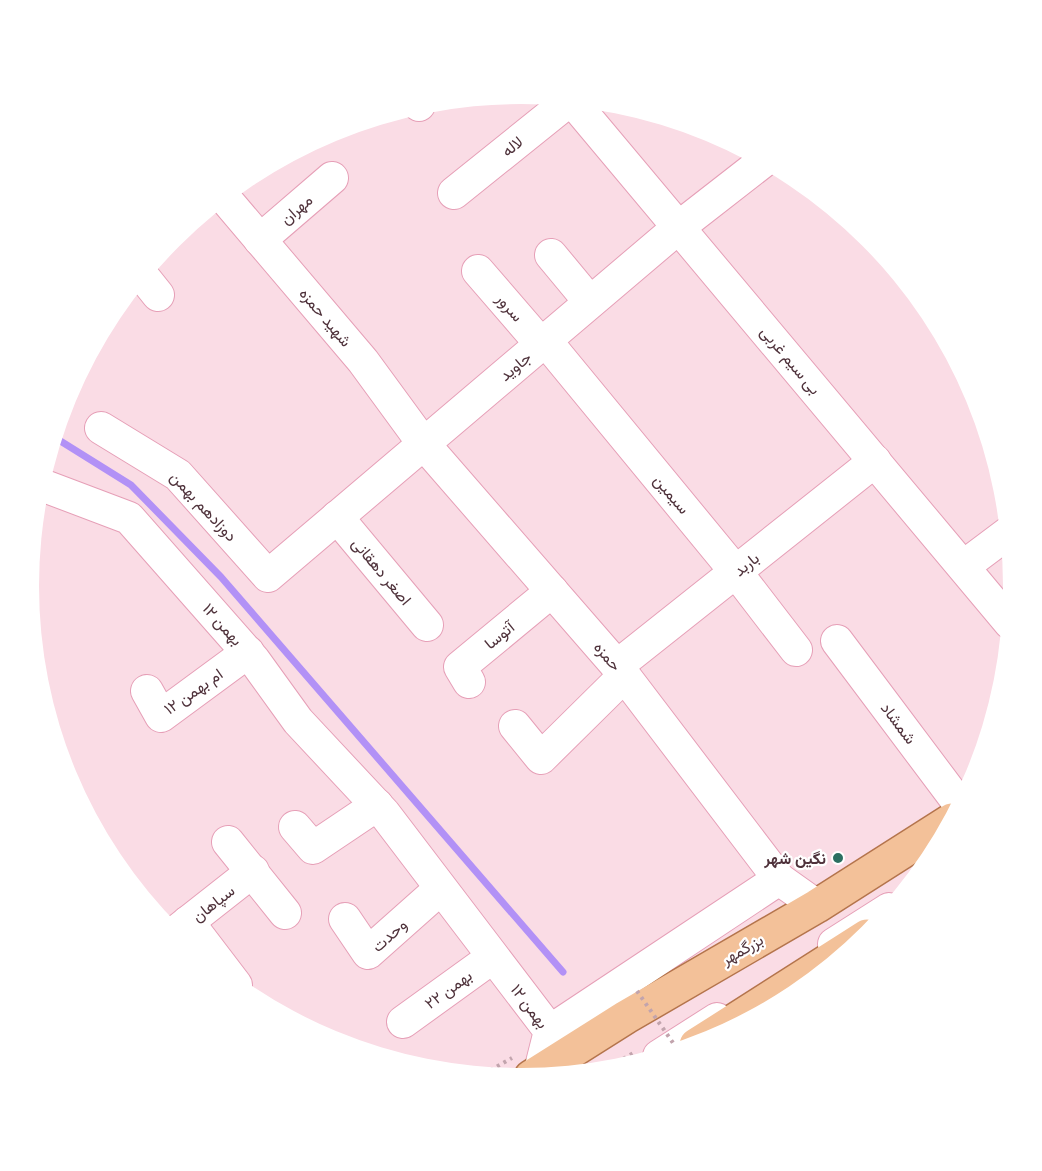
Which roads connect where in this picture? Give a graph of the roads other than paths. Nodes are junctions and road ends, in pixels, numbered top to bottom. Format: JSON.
{"nodes":[{"id":1,"x":561,"y":106,"type":"edge"},
{"id":2,"x":579,"y":108,"type":"edge"},
{"id":3,"x":758,"y":166,"type":"edge"},
{"id":4,"x":332,"y":178,"type":"dead end"},
{"id":5,"x":454,"y":193,"type":"dead end"},
{"id":6,"x":229,"y":203,"type":"edge"},
{"id":7,"x":679,"y":227,"type":"junction"},
{"id":8,"x":260,"y":240,"type":"junction"},
{"id":9,"x":551,"y":255,"type":"dead end"},
{"id":10,"x":478,"y":271,"type":"dead end"},
{"id":11,"x":590,"y":302,"type":"junction"},
{"id":12,"x":543,"y":342,"type":"junction"},
{"id":13,"x":101,"y":428,"type":"dead end"},
{"id":14,"x":423,"y":444,"type":"junction"},
{"id":15,"x":875,"y":461,"type":"junction"},
{"id":16,"x":48,"y":489,"type":"edge"},
{"id":17,"x":337,"y":517,"type":"junction"},
{"id":18,"x":1001,"y":539,"type":"edge"},
{"id":19,"x":964,"y":566,"type":"junction"},
{"id":20,"x":736,"y":572,"type":"junction"},
{"id":21,"x":268,"y":576,"type":"joint"},
{"id":22,"x":552,"y":591,"type":"junction"},
{"id":23,"x":1002,"y":613,"type":"edge"},
{"id":24,"x":427,"y":625,"type":"dead end"},
{"id":25,"x":837,"y":641,"type":"dead end"},
{"id":26,"x":796,"y":650,"type":"dead end"},
{"id":27,"x":248,"y":652,"type":"junction"},
{"id":28,"x":621,"y":671,"type":"junction"},
{"id":29,"x":469,"y":682,"type":"dead end"},
{"id":30,"x":147,"y":691,"type":"dead end"},
{"id":31,"x":515,"y":726,"type":"dead end"},
{"id":32,"x":954,"y":797,"type":"edge"},
{"id":33,"x":377,"y":805,"type":"junction"},
{"id":34,"x":295,"y":827,"type":"dead end"},
{"id":35,"x":936,"y":830,"type":"edge"},
{"id":36,"x":228,"y":842,"type":"dead end"},
{"id":37,"x":253,"y":872,"type":"junction"},
{"id":38,"x":779,"y":879,"type":"junction"},
{"id":39,"x":440,"y":889,"type":"junction"},
{"id":40,"x":817,"y":906,"type":"junction"},
{"id":41,"x":285,"y":913,"type":"dead end"},
{"id":42,"x":345,"y":919,"type":"dead end"},
{"id":43,"x":864,"y":924,"type":"edge"},
{"id":44,"x":181,"y":928,"type":"edge"},
{"id":45,"x":493,"y":957,"type":"junction"},
{"id":46,"x":797,"y":980,"type":"edge"},
{"id":47,"x":758,"y":1005,"type":"edge"},
{"id":48,"x":403,"y":1022,"type":"dead end"},
{"id":49,"x":550,"y":1031,"type":"junction"},
{"id":50,"x":658,"y":1047,"type":"edge"},
{"id":51,"x":547,"y":1066,"type":"edge"},
{"id":52,"x":537,"y":1067,"type":"edge"}],
"edges":[{"from":1,"to":5,"type":"street","name":"لاله"},
{"from":2,"to":7,"type":"street","name":"بی سیم غربی"},
{"from":3,"to":7,"type":"street","name":"جاوید"},
{"from":4,"to":8,"type":"street","name":"مهران"},
{"from":6,"to":8,"type":"street","name":"شهید حمزه"},
{"from":7,"to":11,"type":"street","name":"جاوید"},
{"from":7,"to":15,"type":"street","name":"بی سیم غربی"},
{"from":8,"to":14,"type":"street","name":"شهید حمزه"},
{"from":9,"to":11,"type":"street"},
{"from":10,"to":12,"type":"street","name":"سرور"},
{"from":11,"to":12,"type":"street","name":"جاوید"},
{"from":12,"to":14,"type":"street","name":"جاوید"},
{"from":12,"to":20,"type":"street","name":"سیمین"},
{"from":13,"to":21,"type":"street","name":"دوزادهم بهمن"},
{"from":14,"to":17,"type":"street","name":"جاوید"},
{"from":14,"to":22,"type":"street","name":"حمزه"},
{"from":15,"to":19,"type":"street","name":"بی سیم غربی"},
{"from":15,"to":20,"type":"street","name":"باربد"},
{"from":16,"to":27,"type":"street","name":"۱۲ بهمن"},
{"from":17,"to":21,"type":"street","name":"جاوید"},
{"from":17,"to":24,"type":"street","name":"اصغر دهقانی"},
{"from":18,"to":19,"type":"street"},
{"from":19,"to":23,"type":"street","name":"بی سیم غربی"},
{"from":20,"to":26,"type":"street","name":"سیمین"},
{"from":20,"to":28,"type":"street","name":"باربد"},
{"from":22,"to":28,"type":"street","name":"حمزه"},
{"from":22,"to":29,"type":"street","name":"آتوسا"},
{"from":25,"to":32,"type":"street","name":"شمشاد"},
{"from":27,"to":30,"type":"street","name":"۱۲ ام بهمن"},
{"from":27,"to":33,"type":"street","name":"۱۲ بهمن"},
{"from":28,"to":31,"type":"street"},
{"from":28,"to":38,"type":"street","name":"حمزه"},
{"from":33,"to":34,"type":"street"},
{"from":33,"to":39,"type":"street","name":"۱۲ بهمن"},
{"from":35,"to":40,"type":"main road","name":"بزرگمهر"},
{"from":36,"to":37,"type":"street"},
{"from":37,"to":41,"type":"street"},
{"from":37,"to":44,"type":"street","name":"سپاهان"},
{"from":38,"to":40,"type":"street","name":"حمزه"},
{"from":38,"to":49,"type":"street"},
{"from":39,"to":42,"type":"street","name":"وحدت"},
{"from":39,"to":45,"type":"street","name":"۱۲ بهمن"},
{"from":40,"to":51,"type":"main road","name":"بزرگمهر"},
{"from":43,"to":50,"type":"street"},
{"from":45,"to":48,"type":"street","name":"۲۲ بهمن"},
{"from":45,"to":49,"type":"street","name":"۱۲ بهمن"},
{"from":46,"to":47,"type":"main road"},
{"from":49,"to":52,"type":"street","name":"۱۲ بهمن"}]}
